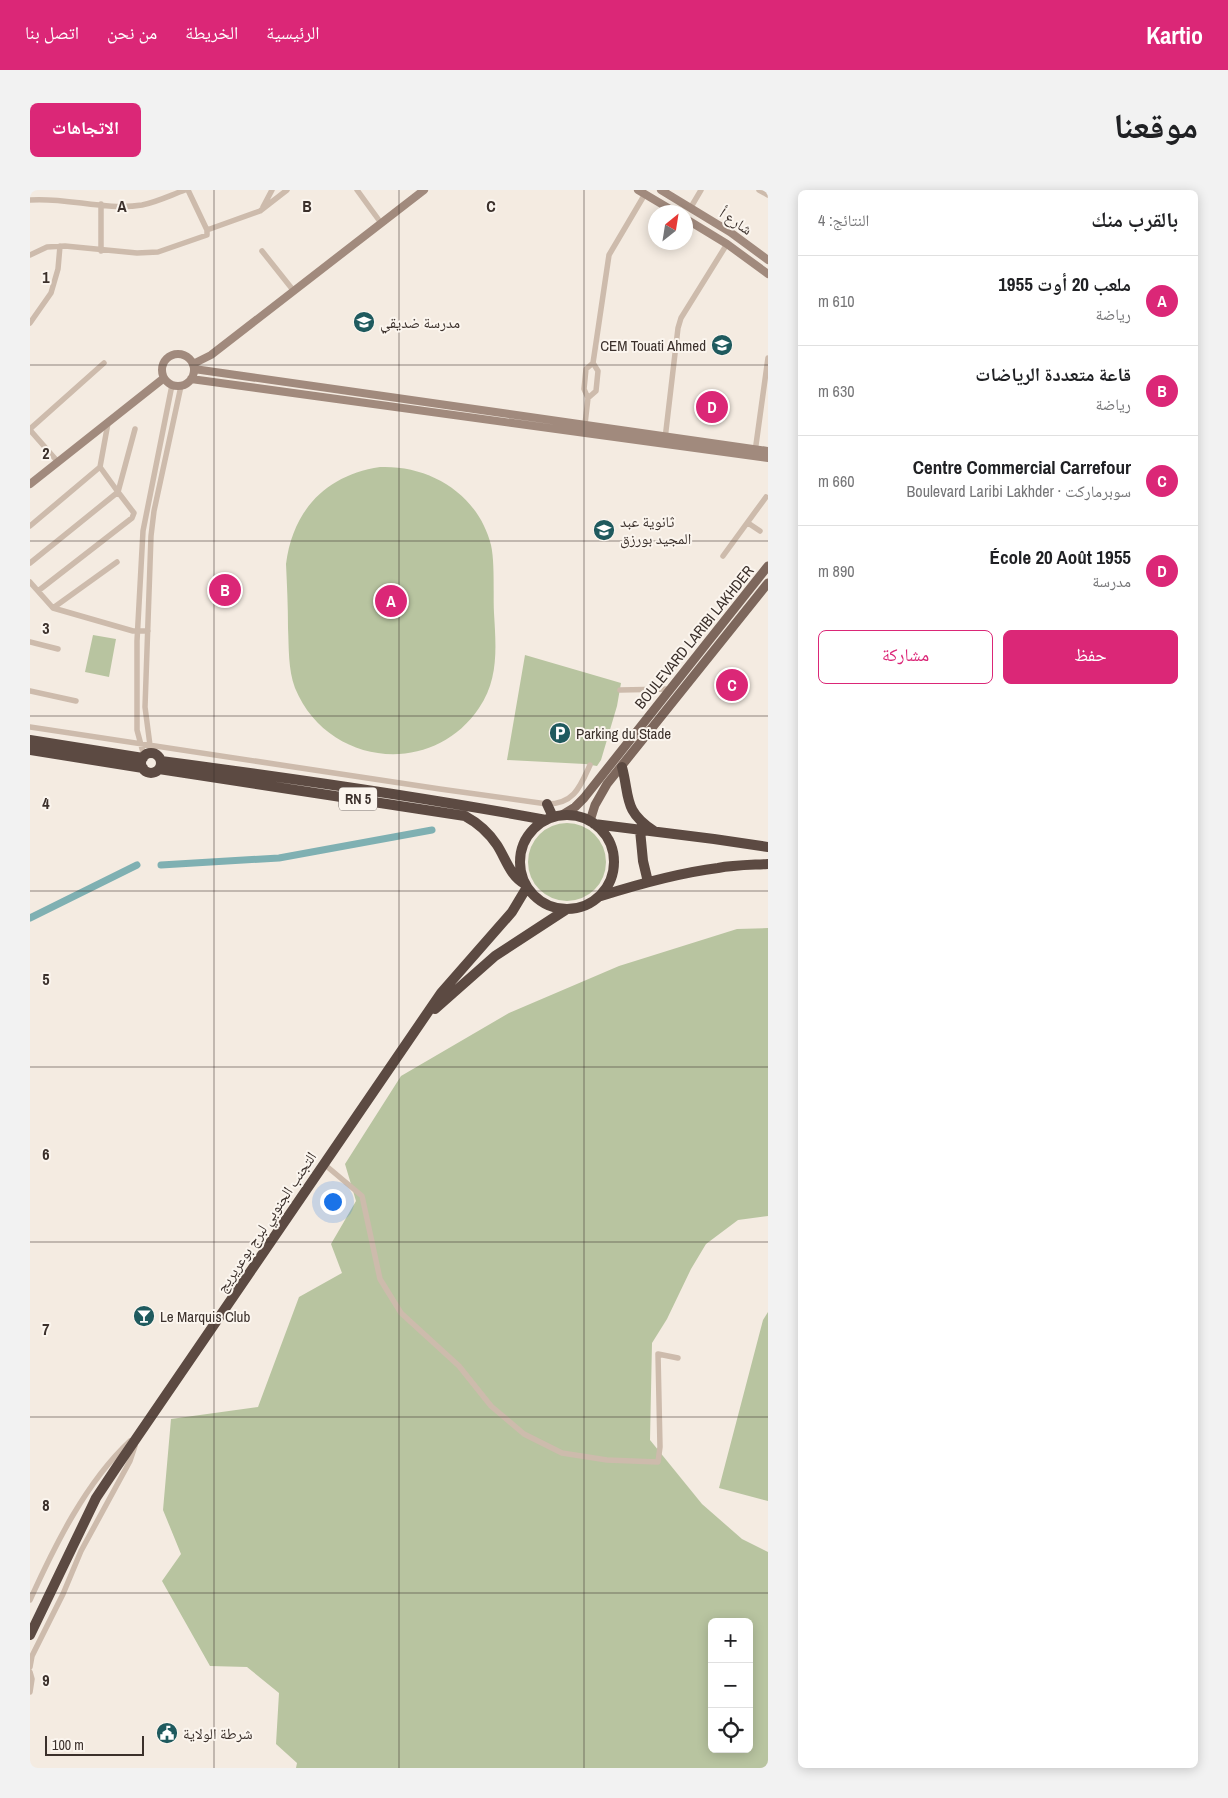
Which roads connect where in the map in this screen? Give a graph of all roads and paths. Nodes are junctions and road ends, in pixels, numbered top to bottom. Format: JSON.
{"nodes":[{"id":1,"x":187,"y":190,"type":"edge"},
{"id":2,"x":272,"y":190,"type":"edge"},
{"id":3,"x":287,"y":190,"type":"edge"},
{"id":4,"x":357,"y":190,"type":"edge"},
{"id":5,"x":424,"y":190,"type":"edge"},
{"id":6,"x":661,"y":190,"type":"edge"},
{"id":7,"x":701,"y":190,"type":"edge"},
{"id":8,"x":760,"y":190,"type":"edge"},
{"id":9,"x":641,"y":192,"type":"edge"},
{"id":10,"x":768,"y":195,"type":"edge"},
{"id":11,"x":30,"y":200,"type":"edge"},
{"id":12,"x":100,"y":204,"type":"junction"},
{"id":13,"x":663,"y":205,"type":"edge"},
{"id":14,"x":687,"y":205,"type":"edge"},
{"id":15,"x":692,"y":205,"type":"edge"},
{"id":16,"x":693,"y":208,"type":"edge"},
{"id":17,"x":260,"y":211,"type":"junction"},
{"id":18,"x":381,"y":223,"type":"junction"},
{"id":19,"x":693,"y":223,"type":"edge"},
{"id":20,"x":207,"y":230,"type":"junction"},
{"id":21,"x":727,"y":244,"type":"junction"},
{"id":22,"x":60,"y":246,"type":"junction"},
{"id":23,"x":102,"y":250,"type":"junction"},
{"id":24,"x":262,"y":250,"type":"dead end"},
{"id":25,"x":30,"y":254,"type":"edge"},
{"id":26,"x":768,"y":260,"type":"edge"},
{"id":27,"x":768,"y":274,"type":"edge"},
{"id":28,"x":293,"y":290,"type":"junction"},
{"id":29,"x":30,"y":323,"type":"edge"},
{"id":30,"x":768,"y":358,"type":"edge"},
{"id":31,"x":104,"y":363,"type":"dead end"},
{"id":32,"x":593,"y":363,"type":"junction"},
{"id":33,"x":193,"y":367,"type":"junction"},
{"id":34,"x":164,"y":378,"type":"junction"},
{"id":35,"x":191,"y":379,"type":"junction"},
{"id":36,"x":172,"y":385,"type":"junction"},
{"id":37,"x":181,"y":386,"type":"junction"},
{"id":38,"x":588,"y":398,"type":"junction"},
{"id":39,"x":108,"y":423,"type":"junction"},
{"id":40,"x":135,"y":429,"type":"dead end"},
{"id":41,"x":584,"y":429,"type":"junction"},
{"id":42,"x":30,"y":430,"type":"edge"},
{"id":43,"x":665,"y":440,"type":"junction"},
{"id":44,"x":768,"y":451,"type":"edge"},
{"id":45,"x":755,"y":453,"type":"junction"},
{"id":46,"x":768,"y":458,"type":"edge"},
{"id":47,"x":58,"y":462,"type":"junction"},
{"id":48,"x":100,"y":467,"type":"junction"},
{"id":49,"x":30,"y":484,"type":"edge"},
{"id":50,"x":118,"y":492,"type":"junction"},
{"id":51,"x":766,"y":497,"type":"dead end"},
{"id":52,"x":748,"y":523,"type":"junction"},
{"id":53,"x":30,"y":526,"type":"edge"},
{"id":54,"x":760,"y":531,"type":"dead end"},
{"id":55,"x":723,"y":556,"type":"dead end"},
{"id":56,"x":117,"y":562,"type":"dead end"},
{"id":57,"x":30,"y":563,"type":"edge"},
{"id":58,"x":768,"y":566,"type":"edge"},
{"id":59,"x":30,"y":582,"type":"edge"},
{"id":60,"x":768,"y":582,"type":"edge"},
{"id":61,"x":38,"y":591,"type":"junction"},
{"id":62,"x":54,"y":608,"type":"junction"},
{"id":63,"x":137,"y":631,"type":"junction"},
{"id":64,"x":148,"y":631,"type":"junction"},
{"id":65,"x":30,"y":642,"type":"edge"},
{"id":66,"x":58,"y":649,"type":"dead end"},
{"id":67,"x":620,"y":690,"type":"dead end"},
{"id":68,"x":669,"y":690,"type":"junction"},
{"id":69,"x":30,"y":691,"type":"edge"},
{"id":70,"x":676,"y":696,"type":"junction"},
{"id":71,"x":76,"y":701,"type":"dead end"},
{"id":72,"x":30,"y":727,"type":"edge"},
{"id":73,"x":30,"y":740,"type":"edge"},
{"id":74,"x":140,"y":743,"type":"junction"},
{"id":75,"x":30,"y":750,"type":"edge"},
{"id":76,"x":146,"y":756,"type":"junction"},
{"id":77,"x":160,"y":765,"type":"junction"},
{"id":78,"x":590,"y":765,"type":"dead end"},
{"id":79,"x":622,"y":767,"type":"junction"},
{"id":80,"x":547,"y":804,"type":"junction"},
{"id":81,"x":554,"y":817,"type":"junction"},
{"id":82,"x":592,"y":823,"type":"junction"},
{"id":83,"x":640,"y":830,"type":"junction"},
{"id":84,"x":655,"y":832,"type":"junction"},
{"id":85,"x":768,"y":847,"type":"edge"},
{"id":86,"x":768,"y":864,"type":"edge"},
{"id":87,"x":648,"y":882,"type":"junction"},
{"id":88,"x":526,"y":885,"type":"junction"},
{"id":89,"x":600,"y":896,"type":"junction"},
{"id":90,"x":568,"y":910,"type":"junction"},
{"id":91,"x":428,"y":1014,"type":"junction"},
{"id":92,"x":324,"y":1164,"type":"junction"},
{"id":93,"x":678,"y":1358,"type":"dead end"},
{"id":94,"x":141,"y":1431,"type":"junction"},
{"id":95,"x":30,"y":1600,"type":"edge"},
{"id":96,"x":30,"y":1635,"type":"edge"},
{"id":97,"x":30,"y":1667,"type":"edge"},
{"id":98,"x":30,"y":1672,"type":"edge"},
{"id":99,"x":30,"y":1692,"type":"edge"}],
"edges":[{"from":1,"to":12,"type":"street"},
{"from":1,"to":20,"type":"street"},
{"from":2,"to":17,"type":"street"},
{"from":3,"to":17,"type":"street"},
{"from":4,"to":18,"type":"street"},
{"from":5,"to":18,"type":"street"},
{"from":6,"to":14,"type":"street","name":"شارع أ"},
{"from":7,"to":15,"type":"street"},
{"from":8,"to":10,"type":"street"},
{"from":9,"to":13,"type":"street"},
{"from":9,"to":32,"type":"street"},
{"from":11,"to":12,"type":"street"},
{"from":12,"to":23,"type":"street"},
{"from":16,"to":26,"type":"street","name":"شارع أ"},
{"from":17,"to":20,"type":"street"},
{"from":18,"to":28,"type":"street"},
{"from":19,"to":21,"type":"street","name":"شارع أ"},
{"from":20,"to":23,"type":"street"},
{"from":21,"to":27,"type":"street","name":"شارع أ"},
{"from":21,"to":43,"type":"street"},
{"from":22,"to":23,"type":"street"},
{"from":22,"to":25,"type":"street"},
{"from":22,"to":29,"type":"street"},
{"from":24,"to":28,"type":"street"},
{"from":28,"to":33,"type":"street"},
{"from":30,"to":45,"type":"street"},
{"from":31,"to":42,"type":"street"},
{"from":32,"to":38,"type":"street"},
{"from":32,"to":38,"type":"street"},
{"from":33,"to":34,"type":"street"},
{"from":33,"to":35,"type":"street"},
{"from":33,"to":41,"type":"street"},
{"from":34,"to":36,"type":"street"},
{"from":34,"to":39,"type":"street"},
{"from":35,"to":37,"type":"street"},
{"from":35,"to":41,"type":"street"},
{"from":36,"to":37,"type":"street"},
{"from":36,"to":63,"type":"street"},
{"from":37,"to":64,"type":"street"},
{"from":38,"to":41,"type":"street"},
{"from":39,"to":47,"type":"street"},
{"from":39,"to":48,"type":"street"},
{"from":40,"to":50,"type":"street"},
{"from":41,"to":43,"type":"street"},
{"from":42,"to":47,"type":"street"},
{"from":43,"to":45,"type":"street"},
{"from":44,"to":45,"type":"street"},
{"from":45,"to":46,"type":"street"},
{"from":47,"to":49,"type":"street"},
{"from":48,"to":50,"type":"street"},
{"from":48,"to":53,"type":"street"},
{"from":50,"to":57,"type":"street"},
{"from":50,"to":61,"type":"street"},
{"from":51,"to":52,"type":"street"},
{"from":52,"to":54,"type":"street"},
{"from":52,"to":55,"type":"street"},
{"from":56,"to":62,"type":"street"},
{"from":58,"to":68,"type":"main road","name":"BOULEVARD LARIBI LAKHDER"},
{"from":59,"to":61,"type":"street"},
{"from":60,"to":70,"type":"main road","name":"BOULEVARD LARIBI LAKHDER"},
{"from":61,"to":62,"type":"street"},
{"from":62,"to":63,"type":"street"},
{"from":63,"to":64,"type":"street"},
{"from":63,"to":74,"type":"street"},
{"from":64,"to":76,"type":"street"},
{"from":65,"to":66,"type":"street"},
{"from":67,"to":68,"type":"street"},
{"from":68,"to":70,"type":"main road"},
{"from":68,"to":81,"type":"main road","name":"BOULEVARD LARIBI LAKHDER"},
{"from":69,"to":71,"type":"street"},
{"from":70,"to":79,"type":"main road","name":"BOULEVARD LARIBI LAKHDER"},
{"from":72,"to":74,"type":"street"},
{"from":73,"to":76,"type":"highway","number":"RN 5"},
{"from":74,"to":76,"type":"street"},
{"from":74,"to":76,"type":"street"},
{"from":75,"to":76,"type":"highway","number":"RN 5"},
{"from":76,"to":77,"type":"highway","number":"RN 5"},
{"from":76,"to":77,"type":"highway","number":"RN 5"},
{"from":76,"to":80,"type":"street"},
{"from":77,"to":81,"type":"highway","number":"RN 5"},
{"from":77,"to":88,"type":"highway","number":"RN 5"},
{"from":78,"to":80,"type":"street"},
{"from":79,"to":82,"type":"main road","name":"BOULEVARD LARIBI LAKHDER"},
{"from":79,"to":84,"type":"highway"},
{"from":80,"to":81,"type":"highway"},
{"from":81,"to":82,"type":"highway"},
{"from":81,"to":88,"type":"highway"},
{"from":82,"to":83,"type":"highway"},
{"from":82,"to":89,"type":"highway"},
{"from":83,"to":84,"type":"highway"},
{"from":83,"to":87,"type":"highway"},
{"from":84,"to":85,"type":"highway"},
{"from":86,"to":87,"type":"highway"},
{"from":87,"to":89,"type":"highway"},
{"from":88,"to":90,"type":"highway"},
{"from":88,"to":91,"type":"highway","name":"التجنب الجنوبي لبرج بوعريريج"},
{"from":89,"to":90,"type":"highway"},
{"from":90,"to":91,"type":"highway","name":"التجنب الجنوبي لبرج بوعريريج"},
{"from":91,"to":92,"type":"highway","name":"التجنب الجنوبي لبرج بوعريريج"},
{"from":92,"to":93,"type":"street"},
{"from":92,"to":94,"type":"highway","name":"التجنب الجنوبي لبرج بوعريريج"},
{"from":94,"to":95,"type":"street"},
{"from":94,"to":96,"type":"highway","name":"التجنب الجنوبي لبرج بوعريريج"},
{"from":94,"to":97,"type":"street"},
{"from":98,"to":99,"type":"street"}]}
